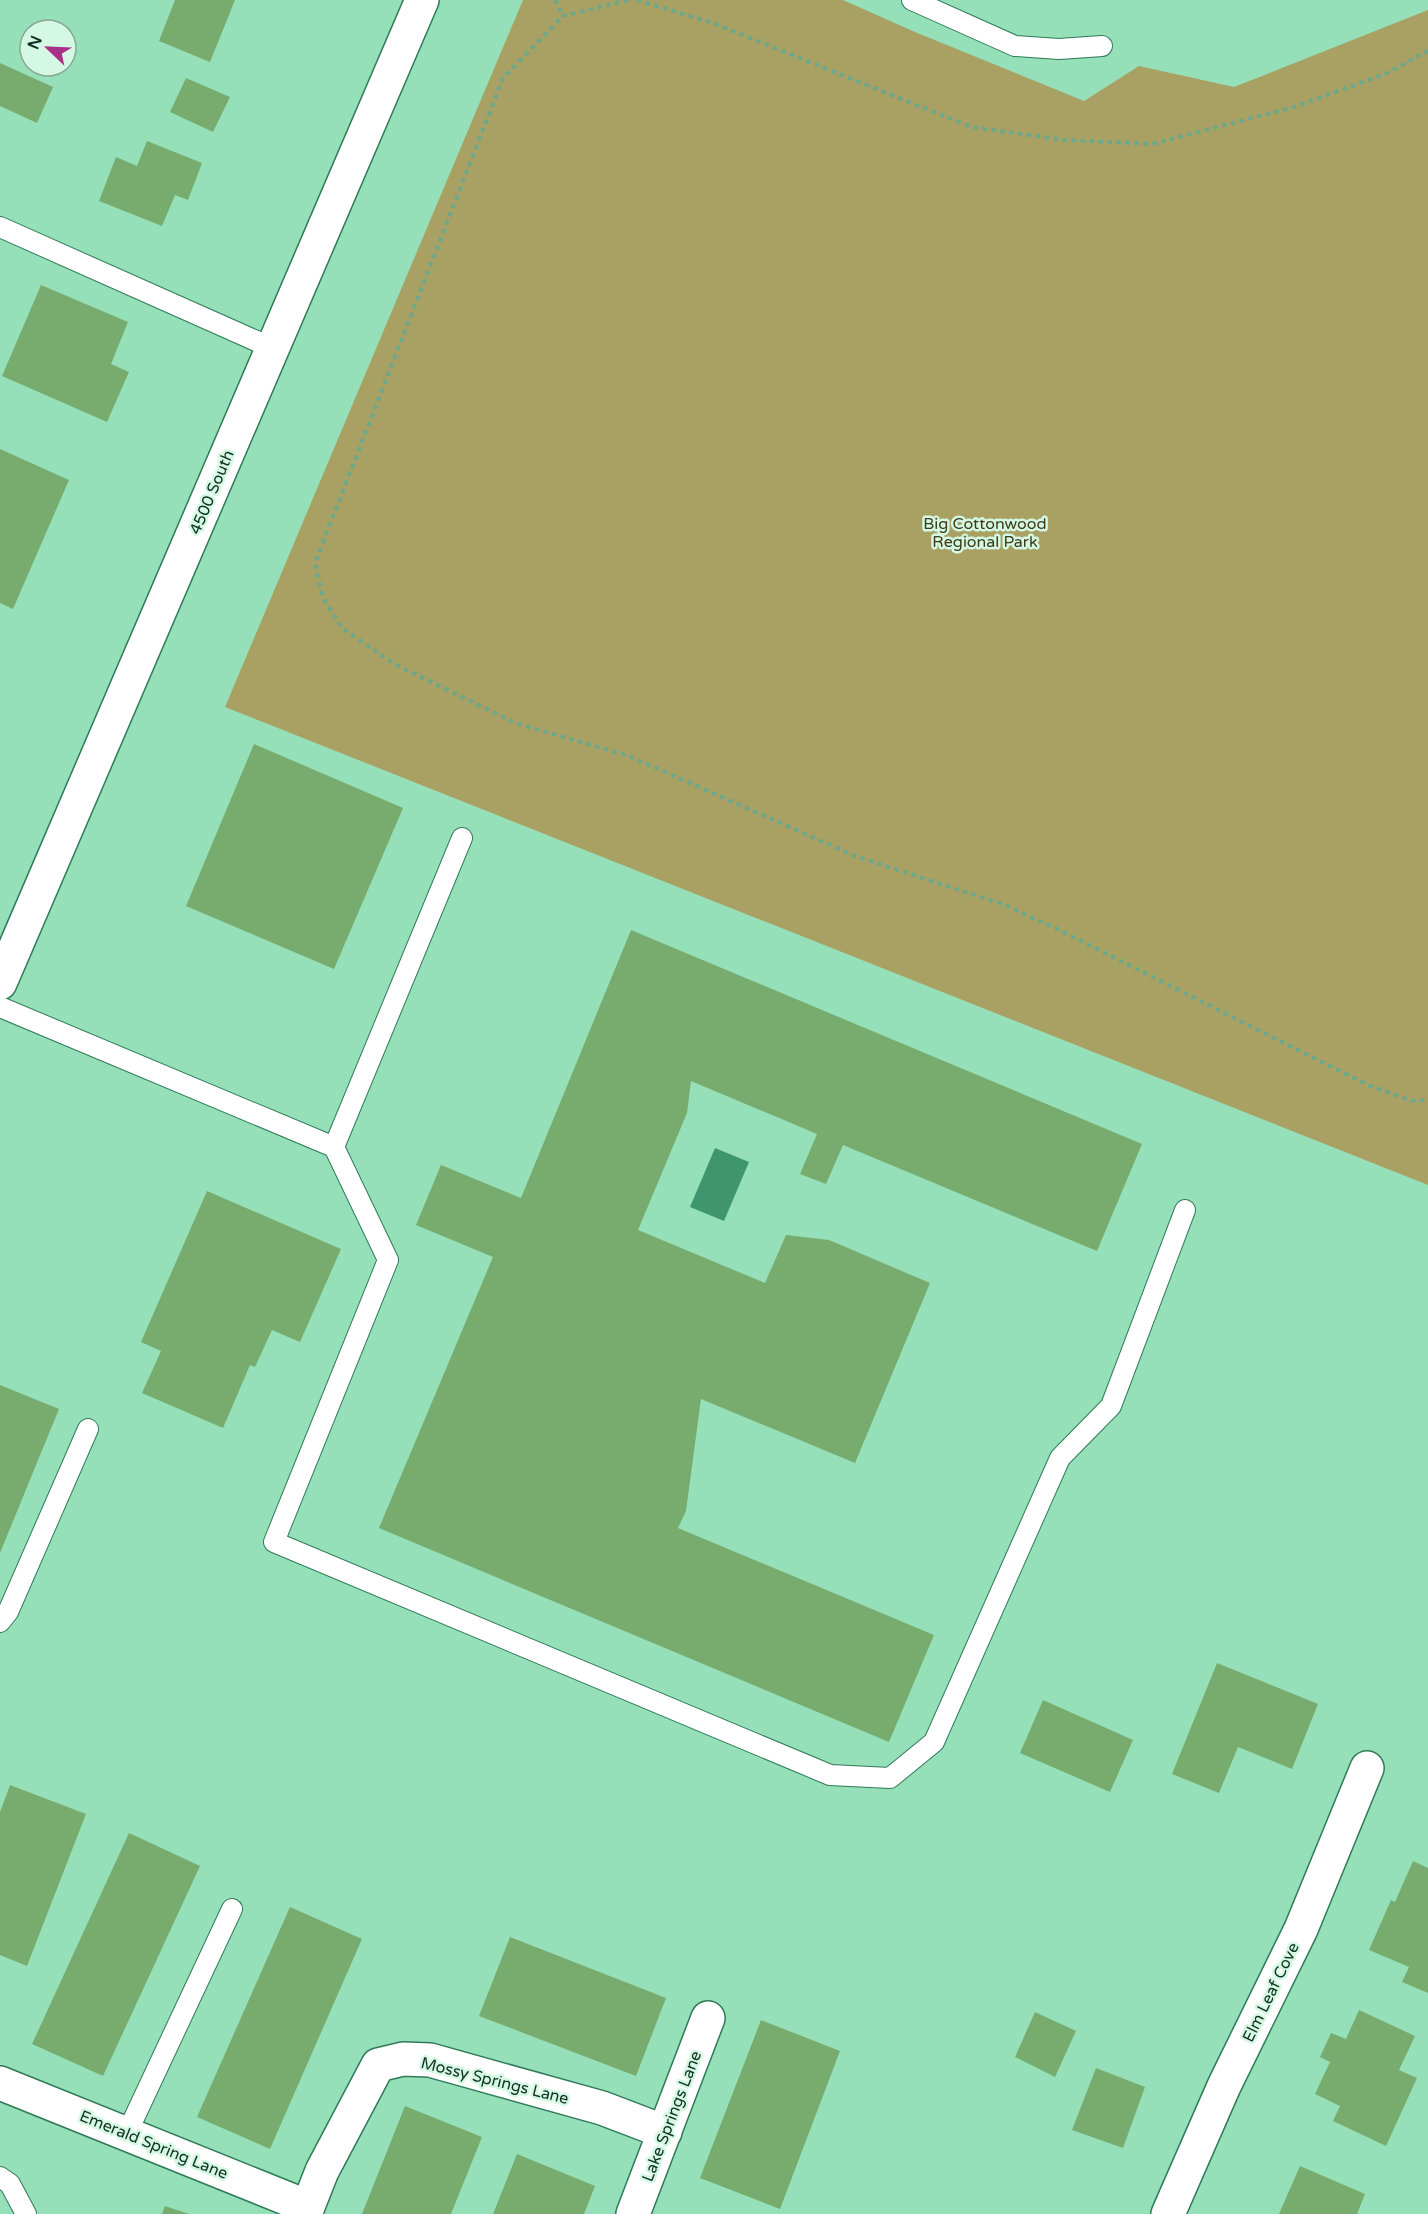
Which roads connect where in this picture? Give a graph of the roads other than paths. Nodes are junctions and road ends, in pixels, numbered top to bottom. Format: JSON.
{"nodes":[{"id":1,"x":422,"y":0,"type":"edge"},
{"id":2,"x":912,"y":0,"type":"edge"},
{"id":3,"x":1102,"y":46,"type":"dead end"},
{"id":4,"x":0,"y":227,"type":"edge"},
{"id":5,"x":272,"y":348,"type":"junction"},
{"id":6,"x":462,"y":838,"type":"dead end"},
{"id":7,"x":0,"y":983,"type":"edge"},
{"id":8,"x":0,"y":1006,"type":"edge"},
{"id":9,"x":334,"y":1147,"type":"junction"},
{"id":10,"x":1185,"y":1210,"type":"dead end"},
{"id":11,"x":88,"y":1429,"type":"dead end"},
{"id":12,"x":0,"y":1622,"type":"edge"},
{"id":13,"x":1367,"y":1768,"type":"dead end"},
{"id":14,"x":232,"y":1909,"type":"dead end"},
{"id":15,"x":708,"y":2018,"type":"dead end"},
{"id":16,"x":0,"y":2083,"type":"edge"},
{"id":17,"x":665,"y":2132,"type":"junction"},
{"id":18,"x":127,"y":2133,"type":"junction"},
{"id":19,"x":3,"y":2185,"type":"edge"},
{"id":20,"x":24,"y":2209,"type":"edge"},
{"id":21,"x":306,"y":2210,"type":"edge"},
{"id":22,"x":633,"y":2214,"type":"edge"},
{"id":23,"x":1168,"y":2214,"type":"edge"}],
"edges":[{"from":1,"to":5,"type":"street","name":"4500 South"},
{"from":2,"to":3,"type":"lane"},
{"from":4,"to":5,"type":"lane"},
{"from":5,"to":7,"type":"street","name":"4500 South"},
{"from":6,"to":9,"type":"lane"},
{"from":8,"to":9,"type":"lane"},
{"from":9,"to":10,"type":"lane"},
{"from":11,"to":12,"type":"lane"},
{"from":13,"to":23,"type":"street","name":"Elm Leaf Cove"},
{"from":14,"to":18,"type":"lane"},
{"from":15,"to":17,"type":"street","name":"Lake Springs Lane"},
{"from":16,"to":18,"type":"street","name":"Emerald Spring Lane"},
{"from":17,"to":21,"type":"street","name":"Mossy Springs Lane"},
{"from":17,"to":22,"type":"street","name":"Lake Springs Lane"},
{"from":18,"to":21,"type":"street","name":"Emerald Spring Lane"},
{"from":19,"to":20,"type":"lane"}]}
